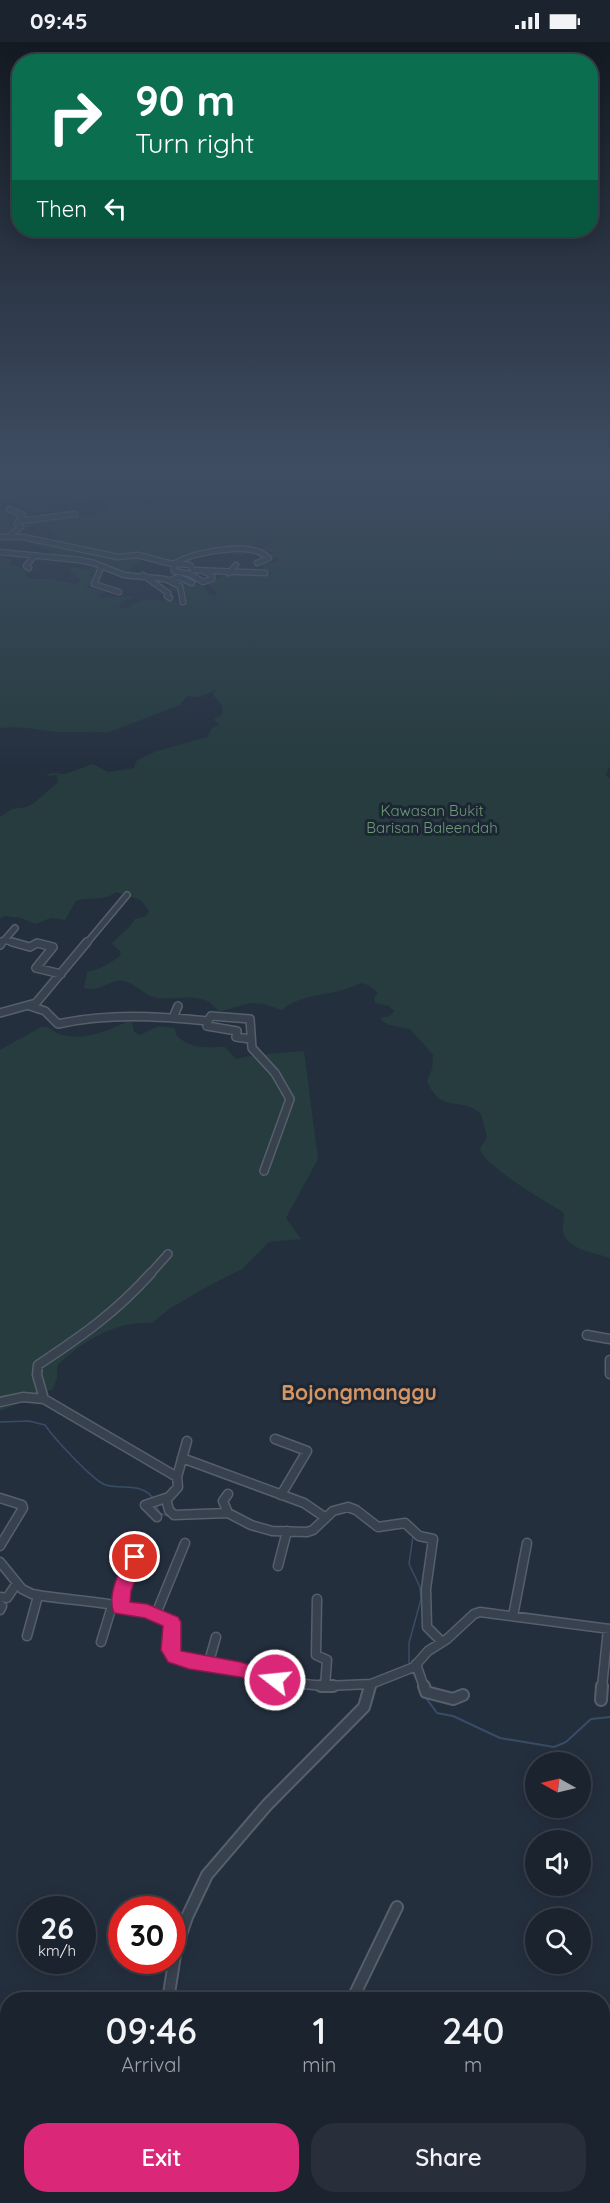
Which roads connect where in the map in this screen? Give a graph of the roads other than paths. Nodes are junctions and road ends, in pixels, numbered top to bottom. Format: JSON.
{"nodes":[{"id":1,"x":101,"y":568,"type":"edge"},
{"id":2,"x":104,"y":569,"type":"edge"},
{"id":3,"x":174,"y":569,"type":"edge"},
{"id":4,"x":195,"y":569,"type":"edge"},
{"id":5,"x":233,"y":569,"type":"edge"},
{"id":6,"x":200,"y":570,"type":"junction"},
{"id":7,"x":229,"y":573,"type":"junction"},
{"id":8,"x":265,"y":573,"type":"dead end"},
{"id":9,"x":143,"y":575,"type":"junction"},
{"id":10,"x":163,"y":578,"type":"junction"},
{"id":11,"x":170,"y":580,"type":"junction"},
{"id":12,"x":193,"y":580,"type":"junction"},
{"id":13,"x":119,"y":592,"type":"dead end"},
{"id":14,"x":170,"y":598,"type":"dead end"},
{"id":15,"x":183,"y":602,"type":"dead end"},
{"id":16,"x":127,"y":895,"type":"dead end"},
{"id":17,"x":15,"y":927,"type":"dead end"},
{"id":18,"x":2,"y":942,"type":"edge"},
{"id":19,"x":61,"y":974,"type":"junction"},
{"id":20,"x":30,"y":1006,"type":"junction"},
{"id":21,"x":178,"y":1006,"type":"dead end"},
{"id":22,"x":0,"y":1013,"type":"edge"},
{"id":23,"x":173,"y":1018,"type":"junction"},
{"id":24,"x":207,"y":1021,"type":"junction"},
{"id":25,"x":250,"y":1039,"type":"junction"},
{"id":26,"x":264,"y":1171,"type":"dead end"},
{"id":27,"x":168,"y":1254,"type":"dead end"},
{"id":28,"x":587,"y":1335,"type":"dead end"},
{"id":29,"x":610,"y":1339,"type":"edge"},
{"id":30,"x":610,"y":1359,"type":"edge"},
{"id":31,"x":610,"y":1374,"type":"edge"},
{"id":32,"x":44,"y":1399,"type":"junction"},
{"id":33,"x":0,"y":1402,"type":"edge"},
{"id":34,"x":275,"y":1439,"type":"dead end"},
{"id":35,"x":187,"y":1441,"type":"dead end"},
{"id":36,"x":182,"y":1458,"type":"junction"},
{"id":37,"x":177,"y":1477,"type":"junction"},
{"id":38,"x":228,"y":1494,"type":"dead end"},
{"id":39,"x":281,"y":1495,"type":"junction"},
{"id":40,"x":0,"y":1498,"type":"edge"},
{"id":41,"x":162,"y":1499,"type":"junction"},
{"id":42,"x":228,"y":1513,"type":"junction"},
{"id":43,"x":157,"y":1517,"type":"dead end"},
{"id":44,"x":326,"y":1518,"type":"junction"},
{"id":45,"x":287,"y":1534,"type":"junction"},
{"id":46,"x":185,"y":1543,"type":"dead end"},
{"id":47,"x":527,"y":1544,"type":"dead end"},
{"id":48,"x":0,"y":1546,"type":"edge"},
{"id":49,"x":135,"y":1557,"type":"dead end"},
{"id":50,"x":0,"y":1562,"type":"edge"},
{"id":51,"x":278,"y":1566,"type":"dead end"},
{"id":52,"x":17,"y":1582,"type":"junction"},
{"id":53,"x":38,"y":1596,"type":"junction"},
{"id":54,"x":0,"y":1597,"type":"edge"},
{"id":55,"x":318,"y":1599,"type":"dead end"},
{"id":56,"x":0,"y":1605,"type":"edge"},
{"id":57,"x":116,"y":1607,"type":"junction"},
{"id":58,"x":0,"y":1610,"type":"edge"},
{"id":59,"x":156,"y":1614,"type":"junction"},
{"id":60,"x":513,"y":1616,"type":"junction"},
{"id":61,"x":609,"y":1629,"type":"edge"},
{"id":62,"x":27,"y":1635,"type":"dead end"},
{"id":63,"x":216,"y":1637,"type":"dead end"},
{"id":64,"x":101,"y":1642,"type":"dead end"},
{"id":65,"x":442,"y":1642,"type":"junction"},
{"id":66,"x":208,"y":1665,"type":"junction"},
{"id":67,"x":412,"y":1667,"type":"junction"},
{"id":68,"x":371,"y":1684,"type":"junction"},
{"id":69,"x":325,"y":1686,"type":"junction"},
{"id":70,"x":463,"y":1695,"type":"dead end"},
{"id":71,"x":601,"y":1700,"type":"dead end"},
{"id":72,"x":397,"y":1907,"type":"dead end"},
{"id":73,"x":169,"y":1992,"type":"edge"},
{"id":74,"x":356,"y":1992,"type":"edge"}],
"edges":[{"from":1,"to":13,"type":"street"},
{"from":2,"to":9,"type":"street"},
{"from":3,"to":12,"type":"street"},
{"from":4,"to":6,"type":"street"},
{"from":5,"to":7,"type":"street"},
{"from":6,"to":7,"type":"street"},
{"from":6,"to":12,"type":"street"},
{"from":7,"to":8,"type":"street"},
{"from":9,"to":10,"type":"street"},
{"from":9,"to":14,"type":"street"},
{"from":10,"to":11,"type":"street"},
{"from":10,"to":12,"type":"street"},
{"from":11,"to":12,"type":"street"},
{"from":11,"to":15,"type":"street"},
{"from":16,"to":19,"type":"street"},
{"from":17,"to":18,"type":"street"},
{"from":18,"to":19,"type":"street"},
{"from":19,"to":20,"type":"street"},
{"from":20,"to":22,"type":"street"},
{"from":20,"to":23,"type":"street"},
{"from":21,"to":23,"type":"street"},
{"from":23,"to":24,"type":"street"},
{"from":24,"to":25,"type":"street"},
{"from":24,"to":25,"type":"street"},
{"from":25,"to":26,"type":"street"},
{"from":27,"to":32,"type":"street"},
{"from":28,"to":29,"type":"street"},
{"from":30,"to":31,"type":"street"},
{"from":32,"to":33,"type":"street"},
{"from":32,"to":37,"type":"street"},
{"from":34,"to":39,"type":"street"},
{"from":35,"to":36,"type":"street"},
{"from":36,"to":37,"type":"street"},
{"from":36,"to":39,"type":"street"},
{"from":37,"to":41,"type":"street"},
{"from":38,"to":42,"type":"street"},
{"from":39,"to":44,"type":"street"},
{"from":40,"to":48,"type":"street"},
{"from":41,"to":42,"type":"street"},
{"from":41,"to":43,"type":"street"},
{"from":42,"to":45,"type":"street"},
{"from":44,"to":45,"type":"street"},
{"from":44,"to":65,"type":"street"},
{"from":45,"to":51,"type":"street"},
{"from":46,"to":59,"type":"street"},
{"from":47,"to":60,"type":"street"},
{"from":49,"to":57,"type":"street"},
{"from":50,"to":52,"type":"street"},
{"from":52,"to":53,"type":"street"},
{"from":52,"to":54,"type":"street"},
{"from":53,"to":57,"type":"street"},
{"from":53,"to":62,"type":"street"},
{"from":55,"to":69,"type":"street"},
{"from":56,"to":58,"type":"street"},
{"from":57,"to":59,"type":"street"},
{"from":57,"to":64,"type":"street"},
{"from":59,"to":66,"type":"street"},
{"from":60,"to":61,"type":"street"},
{"from":60,"to":65,"type":"street"},
{"from":61,"to":71,"type":"street"},
{"from":63,"to":66,"type":"street"},
{"from":65,"to":67,"type":"street"},
{"from":66,"to":69,"type":"street"},
{"from":67,"to":68,"type":"street"},
{"from":67,"to":70,"type":"street"},
{"from":68,"to":69,"type":"street"},
{"from":68,"to":73,"type":"street"},
{"from":72,"to":74,"type":"street"}]}
